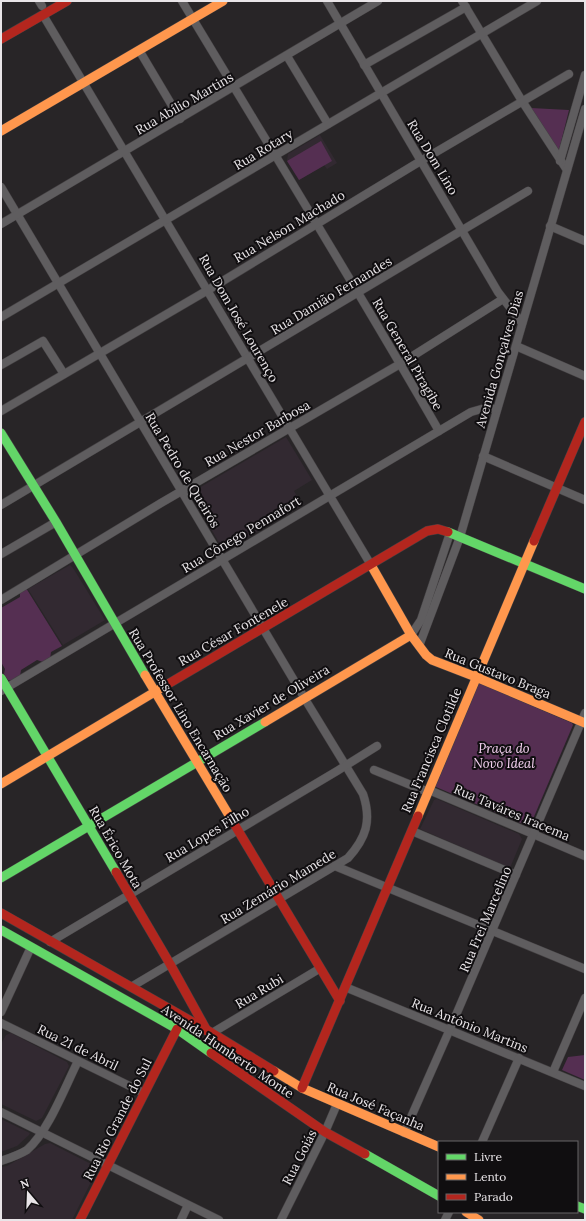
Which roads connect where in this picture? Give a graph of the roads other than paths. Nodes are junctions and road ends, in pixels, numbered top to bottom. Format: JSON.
{"nodes":[{"id":1,"x":67,"y":1,"type":"edge"},
{"id":2,"x":182,"y":1,"type":"edge"},
{"id":3,"x":223,"y":1,"type":"edge"},
{"id":4,"x":327,"y":1,"type":"edge"},
{"id":5,"x":378,"y":1,"type":"edge"},
{"id":6,"x":537,"y":1,"type":"edge"},
{"id":7,"x":464,"y":4,"type":"edge"},
{"id":8,"x":44,"y":6,"type":"edge"},
{"id":9,"x":193,"y":19,"type":"junction"},
{"id":10,"x":340,"y":24,"type":"junction"},
{"id":11,"x":1,"y":30,"type":"edge"},
{"id":12,"x":482,"y":34,"type":"junction"},
{"id":13,"x":1,"y":39,"type":"edge"},
{"id":14,"x":139,"y":50,"type":"junction"},
{"id":15,"x":287,"y":56,"type":"junction"},
{"id":16,"x":364,"y":65,"type":"junction"},
{"id":17,"x":568,"y":74,"type":"dead end"},
{"id":18,"x":585,"y":75,"type":"edge"},
{"id":19,"x":83,"y":82,"type":"junction"},
{"id":20,"x":234,"y":87,"type":"junction"},
{"id":21,"x":381,"y":93,"type":"junction"},
{"id":22,"x":582,"y":100,"type":"edge"},
{"id":23,"x":522,"y":102,"type":"junction"},
{"id":24,"x":585,"y":108,"type":"edge"},
{"id":25,"x":180,"y":119,"type":"junction"},
{"id":26,"x":328,"y":124,"type":"junction"},
{"id":27,"x":1,"y":131,"type":"edge"},
{"id":28,"x":125,"y":151,"type":"junction"},
{"id":29,"x":275,"y":155,"type":"junction"},
{"id":30,"x":421,"y":161,"type":"junction"},
{"id":31,"x":560,"y":161,"type":"junction"},
{"id":32,"x":567,"y":170,"type":"junction"},
{"id":33,"x":1,"y":187,"type":"edge"},
{"id":34,"x":528,"y":191,"type":"dead end"},
{"id":35,"x":17,"y":214,"type":"junction"},
{"id":36,"x":166,"y":220,"type":"junction"},
{"id":37,"x":1,"y":224,"type":"edge"},
{"id":38,"x":316,"y":224,"type":"junction"},
{"id":39,"x":550,"y":226,"type":"junction"},
{"id":40,"x":462,"y":230,"type":"junction"},
{"id":41,"x":585,"y":241,"type":"edge"},
{"id":42,"x":59,"y":283,"type":"junction"},
{"id":43,"x":208,"y":290,"type":"junction"},
{"id":44,"x":359,"y":293,"type":"junction"},
{"id":45,"x":504,"y":299,"type":"junction"},
{"id":46,"x":1,"y":317,"type":"edge"},
{"id":47,"x":522,"y":323,"type":"junction"},
{"id":48,"x":516,"y":346,"type":"junction"},
{"id":49,"x":99,"y":352,"type":"junction"},
{"id":50,"x":248,"y":359,"type":"junction"},
{"id":51,"x":400,"y":364,"type":"junction"},
{"id":52,"x":1,"y":365,"type":"edge"},
{"id":53,"x":64,"y":374,"type":"junction"},
{"id":54,"x":585,"y":376,"type":"edge"},
{"id":55,"x":497,"y":409,"type":"junction"},
{"id":56,"x":1,"y":411,"type":"edge"},
{"id":57,"x":141,"y":422,"type":"junction"},
{"id":58,"x":585,"y":422,"type":"edge"},
{"id":59,"x":289,"y":428,"type":"junction"},
{"id":60,"x":439,"y":431,"type":"junction"},
{"id":61,"x":1,"y":433,"type":"edge"},
{"id":62,"x":483,"y":456,"type":"junction"},
{"id":63,"x":33,"y":486,"type":"junction"},
{"id":64,"x":556,"y":488,"type":"junction"},
{"id":65,"x":182,"y":491,"type":"junction"},
{"id":66,"x":330,"y":496,"type":"junction"},
{"id":67,"x":585,"y":500,"type":"edge"},
{"id":68,"x":1,"y":505,"type":"edge"},
{"id":69,"x":56,"y":522,"type":"junction"},
{"id":70,"x":450,"y":533,"type":"junction"},
{"id":71,"x":460,"y":537,"type":"junction"},
{"id":72,"x":1,"y":554,"type":"edge"},
{"id":73,"x":75,"y":555,"type":"junction"},
{"id":74,"x":222,"y":560,"type":"junction"},
{"id":75,"x":525,"y":563,"type":"junction"},
{"id":76,"x":371,"y":565,"type":"junction"},
{"id":77,"x":585,"y":589,"type":"edge"},
{"id":78,"x":1,"y":600,"type":"edge"},
{"id":79,"x":428,"y":612,"type":"junction"},
{"id":80,"x":114,"y":623,"type":"junction"},
{"id":81,"x":263,"y":628,"type":"junction"},
{"id":82,"x":411,"y":635,"type":"junction"},
{"id":83,"x":419,"y":646,"type":"junction"},
{"id":84,"x":476,"y":676,"type":"junction"},
{"id":85,"x":1,"y":678,"type":"edge"},
{"id":86,"x":4,"y":689,"type":"edge"},
{"id":87,"x":156,"y":692,"type":"junction"},
{"id":88,"x":304,"y":698,"type":"junction"},
{"id":89,"x":584,"y":719,"type":"edge"},
{"id":90,"x":377,"y":746,"type":"dead end"},
{"id":91,"x":48,"y":757,"type":"junction"},
{"id":92,"x":197,"y":761,"type":"junction"},
{"id":93,"x":345,"y":766,"type":"junction"},
{"id":94,"x":374,"y":770,"type":"dead end"},
{"id":95,"x":1,"y":784,"type":"edge"},
{"id":96,"x":429,"y":790,"type":"junction"},
{"id":97,"x":89,"y":826,"type":"junction"},
{"id":98,"x":238,"y":830,"type":"junction"},
{"id":99,"x":412,"y":831,"type":"junction"},
{"id":100,"x":534,"y":834,"type":"junction"},
{"id":101,"x":585,"y":856,"type":"edge"},
{"id":102,"x":335,"y":866,"type":"junction"},
{"id":103,"x":516,"y":875,"type":"junction"},
{"id":104,"x":1,"y":878,"type":"edge"},
{"id":105,"x":388,"y":886,"type":"junction"},
{"id":106,"x":129,"y":895,"type":"junction"},
{"id":107,"x":280,"y":899,"type":"junction"},
{"id":108,"x":1,"y":913,"type":"edge"},
{"id":109,"x":1,"y":930,"type":"edge"},
{"id":110,"x":492,"y":931,"type":"junction"},
{"id":111,"x":50,"y":942,"type":"junction"},
{"id":112,"x":31,"y":947,"type":"junction"},
{"id":113,"x":170,"y":964,"type":"junction"},
{"id":114,"x":320,"y":969,"type":"junction"},
{"id":115,"x":585,"y":969,"type":"edge"},
{"id":116,"x":131,"y":987,"type":"junction"},
{"id":117,"x":345,"y":987,"type":"junction"},
{"id":118,"x":585,"y":998,"type":"edge"},
{"id":119,"x":340,"y":1001,"type":"junction"},
{"id":120,"x":1,"y":1012,"type":"edge"},
{"id":121,"x":2,"y":1025,"type":"edge"},
{"id":122,"x":177,"y":1029,"type":"junction"},
{"id":123,"x":450,"y":1030,"type":"junction"},
{"id":124,"x":209,"y":1032,"type":"junction"},
{"id":125,"x":519,"y":1058,"type":"junction"},
{"id":126,"x":78,"y":1061,"type":"junction"},
{"id":127,"x":553,"y":1072,"type":"junction"},
{"id":128,"x":585,"y":1086,"type":"edge"},
{"id":129,"x":302,"y":1088,"type":"junction"},
{"id":130,"x":144,"y":1094,"type":"junction"},
{"id":131,"x":337,"y":1104,"type":"junction"},
{"id":132,"x":1,"y":1112,"type":"edge"},
{"id":133,"x":43,"y":1132,"type":"junction"},
{"id":134,"x":325,"y":1132,"type":"junction"},
{"id":135,"x":404,"y":1133,"type":"junction"},
{"id":136,"x":482,"y":1141,"type":"edge"},
{"id":137,"x":438,"y":1147,"type":"edge"},
{"id":138,"x":1,"y":1161,"type":"edge"},
{"id":139,"x":108,"y":1165,"type":"junction"},
{"id":140,"x":438,"y":1195,"type":"edge"},
{"id":141,"x":188,"y":1205,"type":"junction"},
{"id":142,"x":468,"y":1213,"type":"edge"},
{"id":143,"x":80,"y":1220,"type":"edge"},
{"id":144,"x":181,"y":1220,"type":"edge"},
{"id":145,"x":219,"y":1220,"type":"edge"},
{"id":146,"x":281,"y":1220,"type":"edge"},
{"id":147,"x":479,"y":1220,"type":"edge"}],
"edges":[{"from":1,"to":8,"type":"street"},
{"from":2,"to":9,"type":"street","name":"Rua General Piragibe"},
{"from":3,"to":9,"type":"street"},
{"from":4,"to":10,"type":"street","name":"Rua Dom Lino"},
{"from":5,"to":10,"type":"street","name":"Rua Abílio Martins"},
{"from":6,"to":12,"type":"street","name":"Rua Rotary"},
{"from":7,"to":12,"type":"street"},
{"from":7,"to":16,"type":"street"},
{"from":8,"to":11,"type":"street"},
{"from":8,"to":13,"type":"street"},
{"from":8,"to":19,"type":"street","name":"Rua Dom José Lourenço"},
{"from":9,"to":14,"type":"street"},
{"from":9,"to":20,"type":"street","name":"Rua General Piragibe"},
{"from":10,"to":15,"type":"street","name":"Rua Abílio Martins"},
{"from":10,"to":16,"type":"street","name":"Rua Dom Lino"},
{"from":12,"to":21,"type":"street","name":"Rua Rotary"},
{"from":12,"to":23,"type":"street"},
{"from":14,"to":19,"type":"street"},
{"from":14,"to":25,"type":"street"},
{"from":15,"to":20,"type":"street","name":"Rua Abílio Martins"},
{"from":15,"to":26,"type":"street"},
{"from":16,"to":21,"type":"street","name":"Rua Dom Lino"},
{"from":17,"to":23,"type":"street","name":"Rua Nelson Machado"},
{"from":18,"to":22,"type":"street"},
{"from":19,"to":27,"type":"street"},
{"from":19,"to":28,"type":"street","name":"Rua Dom José Lourenço"},
{"from":20,"to":25,"type":"street","name":"Rua Abílio Martins"},
{"from":20,"to":29,"type":"street","name":"Rua General Piragibe"},
{"from":21,"to":26,"type":"street","name":"Rua Rotary"},
{"from":21,"to":30,"type":"street","name":"Rua Dom Lino"},
{"from":22,"to":31,"type":"street"},
{"from":23,"to":30,"type":"street","name":"Rua Nelson Machado"},
{"from":23,"to":31,"type":"street"},
{"from":24,"to":32,"type":"street","name":"Avenida Gonçalves Dias"},
{"from":25,"to":28,"type":"street","name":"Rua Abílio Martins"},
{"from":26,"to":29,"type":"street","name":"Rua Rotary"},
{"from":28,"to":35,"type":"street","name":"Rua Abílio Martins"},
{"from":28,"to":36,"type":"street","name":"Rua Dom José Lourenço"},
{"from":29,"to":36,"type":"street","name":"Rua Rotary"},
{"from":29,"to":38,"type":"street","name":"Rua General Piragibe"},
{"from":30,"to":38,"type":"street","name":"Rua Nelson Machado"},
{"from":30,"to":40,"type":"street","name":"Rua Dom Lino"},
{"from":31,"to":32,"type":"street"},
{"from":32,"to":39,"type":"street","name":"Avenida Gonçalves Dias"},
{"from":33,"to":35,"type":"street","name":"Rua Pedro de Queirós"},
{"from":34,"to":40,"type":"street","name":"Rua Damião Fernandes"},
{"from":35,"to":37,"type":"street","name":"Rua Abílio Martins"},
{"from":35,"to":42,"type":"street","name":"Rua Pedro de Queirós"},
{"from":36,"to":42,"type":"street","name":"Rua Rotary"},
{"from":36,"to":43,"type":"street","name":"Rua Dom José Lourenço"},
{"from":38,"to":43,"type":"street","name":"Rua Nelson Machado"},
{"from":38,"to":44,"type":"street","name":"Rua General Piragibe"},
{"from":39,"to":41,"type":"street"},
{"from":39,"to":47,"type":"street","name":"Avenida Gonçalves Dias"},
{"from":40,"to":44,"type":"street","name":"Rua Damião Fernandes"},
{"from":40,"to":45,"type":"street","name":"Rua Dom Lino"},
{"from":42,"to":46,"type":"street","name":"Rua Rotary"},
{"from":42,"to":49,"type":"street","name":"Rua Pedro de Queirós"},
{"from":43,"to":49,"type":"street","name":"Rua Nelson Machado"},
{"from":43,"to":50,"type":"street","name":"Rua Dom José Lourenço"},
{"from":44,"to":50,"type":"street","name":"Rua Damião Fernandes"},
{"from":44,"to":51,"type":"street","name":"Rua General Piragibe"},
{"from":45,"to":47,"type":"street","name":"Rua Dom Lino"},
{"from":45,"to":51,"type":"street","name":"Rua Nestor Barbosa"},
{"from":47,"to":48,"type":"street","name":"Avenida Gonçalves Dias"},
{"from":48,"to":54,"type":"street"},
{"from":48,"to":55,"type":"street","name":"Avenida Gonçalves Dias"},
{"from":49,"to":53,"type":"street","name":"Rua Nelson Machado"},
{"from":49,"to":57,"type":"street","name":"Rua Pedro de Queirós"},
{"from":50,"to":57,"type":"street","name":"Rua Damião Fernandes"},
{"from":50,"to":59,"type":"street","name":"Rua Dom José Lourenço"},
{"from":51,"to":59,"type":"street","name":"Rua Nestor Barbosa"},
{"from":51,"to":60,"type":"street","name":"Rua General Piragibe"},
{"from":52,"to":53,"type":"street"},
{"from":53,"to":56,"type":"street","name":"Rua Nelson Machado"},
{"from":55,"to":60,"type":"street","name":"Rua Cônego Pennafort"},
{"from":55,"to":62,"type":"street","name":"Avenida Gonçalves Dias"},
{"from":57,"to":63,"type":"street","name":"Rua Damião Fernandes"},
{"from":57,"to":65,"type":"street","name":"Rua Pedro de Queirós"},
{"from":58,"to":64,"type":"street","name":"Rua Francisca Clotilde"},
{"from":59,"to":65,"type":"street","name":"Rua Nestor Barbosa"},
{"from":59,"to":66,"type":"street","name":"Rua Dom José Lourenço"},
{"from":60,"to":66,"type":"street","name":"Rua Cônego Pennafort"},
{"from":61,"to":63,"type":"street","name":"Rua Professor Lino Encarnação"},
{"from":62,"to":64,"type":"street"},
{"from":62,"to":71,"type":"street","name":"Avenida Gonçalves Dias"},
{"from":63,"to":68,"type":"street","name":"Rua Damião Fernandes"},
{"from":63,"to":69,"type":"street","name":"Rua Professor Lino Encarnação"},
{"from":64,"to":67,"type":"street"},
{"from":64,"to":75,"type":"street","name":"Rua Francisca Clotilde"},
{"from":65,"to":73,"type":"street","name":"Rua Nestor Barbosa"},
{"from":65,"to":74,"type":"street","name":"Rua Pedro de Queirós"},
{"from":66,"to":74,"type":"street","name":"Rua Cônego Pennafort"},
{"from":66,"to":76,"type":"street","name":"Rua Dom José Lourenço"},
{"from":69,"to":72,"type":"street"},
{"from":69,"to":73,"type":"street","name":"Rua Professor Lino Encarnação"},
{"from":70,"to":71,"type":"street","name":"Rua César Fontenele"},
{"from":70,"to":76,"type":"street","name":"Rua César Fontenele"},
{"from":70,"to":79,"type":"street","name":"Avenida Gonçalves Dias"},
{"from":71,"to":75,"type":"street","name":"Rua César Fontenele"},
{"from":71,"to":79,"type":"street","name":"Avenida Gonçalves Dias"},
{"from":73,"to":78,"type":"street","name":"Rua Nestor Barbosa"},
{"from":73,"to":80,"type":"street","name":"Rua Professor Lino Encarnação"},
{"from":74,"to":80,"type":"street","name":"Rua Cônego Pennafort"},
{"from":74,"to":81,"type":"street","name":"Rua Pedro de Queirós"},
{"from":75,"to":77,"type":"street","name":"Rua César Fontenele"},
{"from":75,"to":84,"type":"street","name":"Rua Francisca Clotilde"},
{"from":76,"to":81,"type":"street","name":"Rua César Fontenele"},
{"from":76,"to":82,"type":"street","name":"Rua Dom José Lourenço"},
{"from":79,"to":82,"type":"street","name":"Avenida Gonçalves Dias"},
{"from":79,"to":83,"type":"street","name":"Avenida Gonçalves Dias"},
{"from":80,"to":86,"type":"street","name":"Rua Cônego Pennafort"},
{"from":80,"to":87,"type":"street","name":"Rua Professor Lino Encarnação"},
{"from":81,"to":87,"type":"street","name":"Rua César Fontenele"},
{"from":81,"to":88,"type":"street","name":"Rua Pedro de Queirós"},
{"from":82,"to":83,"type":"street","name":"Rua Gustavo Braga"},
{"from":82,"to":88,"type":"street","name":"Rua Xavier de Oliveira"},
{"from":83,"to":84,"type":"street","name":"Rua Gustavo Braga"},
{"from":84,"to":89,"type":"street","name":"Rua Gustavo Braga"},
{"from":84,"to":96,"type":"street","name":"Rua Francisca Clotilde"},
{"from":85,"to":86,"type":"street","name":"Rua Érico Mota"},
{"from":86,"to":91,"type":"street","name":"Rua Érico Mota"},
{"from":87,"to":91,"type":"street","name":"Rua César Fontenele"},
{"from":87,"to":92,"type":"street","name":"Rua Professor Lino Encarnação"},
{"from":88,"to":92,"type":"street","name":"Rua Xavier de Oliveira"},
{"from":88,"to":93,"type":"street","name":"Rua Pedro de Queirós"},
{"from":89,"to":100,"type":"street","name":"Rua Frei Marcelino"},
{"from":90,"to":93,"type":"street","name":"Rua Lopes Filho"},
{"from":91,"to":95,"type":"street","name":"Rua César Fontenele"},
{"from":91,"to":97,"type":"street","name":"Rua Érico Mota"},
{"from":92,"to":97,"type":"street","name":"Rua Xavier de Oliveira"},
{"from":92,"to":98,"type":"street","name":"Rua Professor Lino Encarnação"},
{"from":93,"to":98,"type":"street","name":"Rua Lopes Filho"},
{"from":93,"to":102,"type":"street","name":"Rua Zemário Mamede"},
{"from":94,"to":96,"type":"street","name":"Rua Taváres Iracema"},
{"from":96,"to":99,"type":"street","name":"Rua Francisca Clotilde"},
{"from":96,"to":100,"type":"street","name":"Rua Taváres Iracema"},
{"from":97,"to":104,"type":"street","name":"Rua Xavier de Oliveira"},
{"from":97,"to":106,"type":"street","name":"Rua Érico Mota"},
{"from":98,"to":106,"type":"street","name":"Rua Lopes Filho"},
{"from":98,"to":107,"type":"street","name":"Rua Professor Lino Encarnação"},
{"from":99,"to":103,"type":"street"},
{"from":99,"to":105,"type":"street","name":"Rua Francisca Clotilde"},
{"from":100,"to":101,"type":"street","name":"Rua Taváres Iracema"},
{"from":100,"to":103,"type":"street","name":"Rua Frei Marcelino"},
{"from":102,"to":105,"type":"street"},
{"from":102,"to":107,"type":"street","name":"Rua Zemário Mamede"},
{"from":103,"to":110,"type":"street","name":"Rua Frei Marcelino"},
{"from":105,"to":110,"type":"street"},
{"from":105,"to":117,"type":"street","name":"Rua Francisca Clotilde"},
{"from":106,"to":111,"type":"street","name":"Rua Lopes Filho"},
{"from":106,"to":113,"type":"street","name":"Rua Érico Mota"},
{"from":107,"to":113,"type":"street","name":"Rua Zemário Mamede"},
{"from":107,"to":114,"type":"street","name":"Rua Professor Lino Encarnação"},
{"from":108,"to":111,"type":"street","name":"Avenida Humberto Monte"},
{"from":109,"to":112,"type":"street","name":"Avenida Humberto Monte"},
{"from":110,"to":115,"type":"street"},
{"from":110,"to":123,"type":"street","name":"Rua Frei Marcelino"},
{"from":111,"to":116,"type":"street","name":"Avenida Humberto Monte"},
{"from":112,"to":120,"type":"street"},
{"from":112,"to":122,"type":"street","name":"Avenida Humberto Monte"},
{"from":113,"to":116,"type":"street","name":"Rua Zemário Mamede"},
{"from":113,"to":124,"type":"street","name":"Rua Érico Mota"},
{"from":114,"to":119,"type":"street","name":"Rua Professor Lino Encarnação"},
{"from":114,"to":124,"type":"street","name":"Rua Rubi"},
{"from":116,"to":124,"type":"street","name":"Avenida Humberto Monte"},
{"from":117,"to":119,"type":"street","name":"Rua Francisca Clotilde"},
{"from":117,"to":123,"type":"street","name":"Rua Antônio Martins"},
{"from":118,"to":127,"type":"street"},
{"from":119,"to":129,"type":"street","name":"Rua Francisca Clotilde"},
{"from":121,"to":126,"type":"street","name":"Rua 21 de Abril"},
{"from":122,"to":130,"type":"street","name":"Rua Rio Grande do Sul"},
{"from":122,"to":134,"type":"street","name":"Avenida Humberto Monte"},
{"from":123,"to":125,"type":"street","name":"Rua Antônio Martins"},
{"from":123,"to":135,"type":"street","name":"Rua Frei Marcelino"},
{"from":124,"to":129,"type":"street","name":"Avenida Humberto Monte"},
{"from":125,"to":127,"type":"street","name":"Rua Antônio Martins"},
{"from":125,"to":136,"type":"street"},
{"from":126,"to":130,"type":"street","name":"Rua 21 de Abril"},
{"from":126,"to":133,"type":"street"},
{"from":127,"to":128,"type":"street","name":"Rua Antônio Martins"},
{"from":129,"to":131,"type":"street","name":"Rua José Façanha"},
{"from":130,"to":139,"type":"street","name":"Rua Rio Grande do Sul"},
{"from":131,"to":134,"type":"street","name":"Rua Goiás"},
{"from":131,"to":135,"type":"street","name":"Rua José Façanha"},
{"from":132,"to":133,"type":"street"},
{"from":133,"to":138,"type":"street"},
{"from":133,"to":139,"type":"street"},
{"from":134,"to":140,"type":"street","name":"Avenida Humberto Monte"},
{"from":134,"to":146,"type":"street","name":"Rua Goiás"},
{"from":135,"to":137,"type":"street","name":"Rua José Façanha"},
{"from":139,"to":141,"type":"street"},
{"from":139,"to":143,"type":"street","name":"Rua Rio Grande do Sul"},
{"from":141,"to":144,"type":"street"},
{"from":141,"to":145,"type":"street"},
{"from":142,"to":147,"type":"street"}]}
